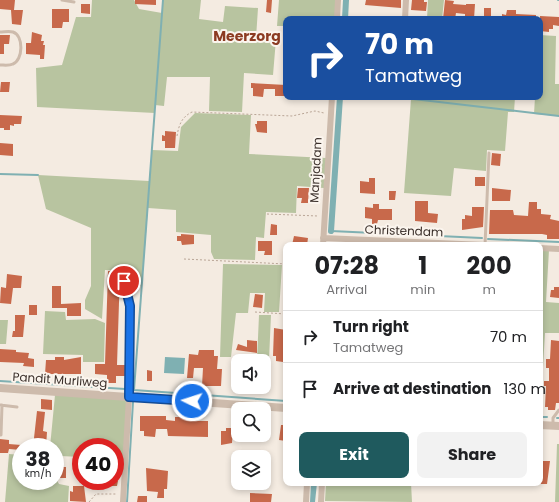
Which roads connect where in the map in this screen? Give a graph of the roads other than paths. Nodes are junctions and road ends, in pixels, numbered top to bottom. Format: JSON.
{"nodes":[{"id":1,"x":62,"y":0,"type":"edge"},
{"id":2,"x":338,"y":0,"type":"edge"},
{"id":3,"x":406,"y":0,"type":"edge"},
{"id":4,"x":74,"y":2,"type":"dead end"},
{"id":5,"x":337,"y":16,"type":"edge"},
{"id":6,"x":405,"y":16,"type":"edge"},
{"id":7,"x":0,"y":32,"type":"edge"},
{"id":8,"x":0,"y":65,"type":"edge"},
{"id":9,"x":332,"y":100,"type":"edge"},
{"id":10,"x":489,"y":154,"type":"dead end"},
{"id":11,"x":323,"y":242,"type":"edge"},
{"id":12,"x":485,"y":242,"type":"edge"},
{"id":13,"x":543,"y":248,"type":"edge"},
{"id":14,"x":559,"y":248,"type":"edge"},
{"id":15,"x":124,"y":281,"type":"dead end"},
{"id":16,"x":0,"y":388,"type":"edge"},
{"id":17,"x":129,"y":397,"type":"junction"},
{"id":18,"x":1,"y":405,"type":"edge"},
{"id":19,"x":18,"y":407,"type":"dead end"},
{"id":20,"x":283,"y":408,"type":"edge"},
{"id":21,"x":559,"y":410,"type":"edge"},
{"id":22,"x":543,"y":425,"type":"edge"},
{"id":23,"x":556,"y":426,"type":"edge"},
{"id":24,"x":1,"y":435,"type":"dead end"},
{"id":25,"x":307,"y":486,"type":"edge"},
{"id":26,"x":322,"y":486,"type":"edge"},
{"id":27,"x":123,"y":502,"type":"edge"},
{"id":28,"x":306,"y":502,"type":"edge"},
{"id":29,"x":321,"y":502,"type":"edge"}],
"edges":[{"from":1,"to":4,"type":"lane"},
{"from":2,"to":5,"type":"street"},
{"from":3,"to":6,"type":"street"},
{"from":7,"to":8,"type":"lane"},
{"from":9,"to":11,"type":"street","name":"Manjadam"},
{"from":10,"to":12,"type":"lane"},
{"from":13,"to":14,"type":"street"},
{"from":15,"to":17,"type":"street"},
{"from":16,"to":17,"type":"street","name":"Pandit Murliweg"},
{"from":17,"to":20,"type":"street","name":"Pandit Murliweg"},
{"from":17,"to":27,"type":"street"},
{"from":18,"to":19,"type":"lane"},
{"from":18,"to":24,"type":"lane"},
{"from":21,"to":23,"type":"lane"},
{"from":22,"to":23,"type":"street"},
{"from":25,"to":28,"type":"street"},
{"from":26,"to":29,"type":"street"}]}
